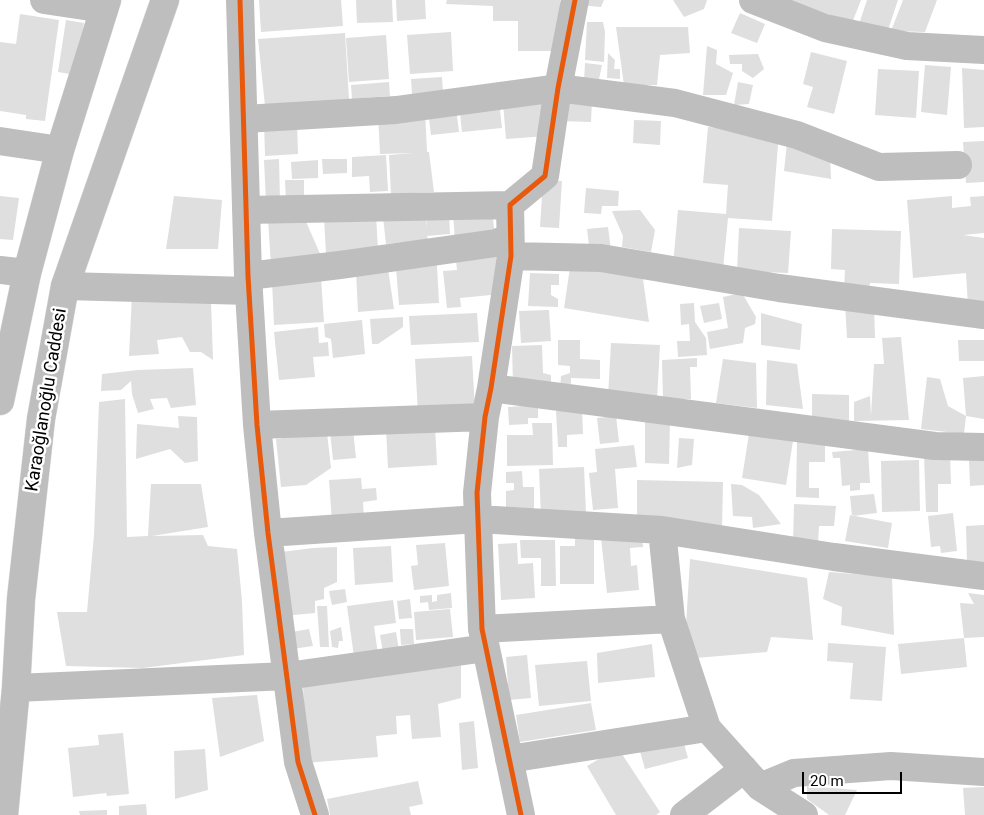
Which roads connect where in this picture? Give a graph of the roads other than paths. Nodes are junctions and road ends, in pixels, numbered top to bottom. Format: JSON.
{"nodes":[{"id":1,"x":44,"y":0,"type":"edge"},
{"id":2,"x":165,"y":0,"type":"edge"},
{"id":3,"x":240,"y":0,"type":"edge"},
{"id":4,"x":575,"y":0,"type":"edge"},
{"id":5,"x":753,"y":0,"type":"edge"},
{"id":6,"x":106,"y":4,"type":"edge"},
{"id":7,"x":984,"y":50,"type":"edge"},
{"id":8,"x":558,"y":88,"type":"junction"},
{"id":9,"x":244,"y":119,"type":"junction"},
{"id":10,"x":0,"y":141,"type":"edge"},
{"id":11,"x":60,"y":150,"type":"junction"},
{"id":12,"x":958,"y":165,"type":"dead end"},
{"id":13,"x":510,"y":206,"type":"junction"},
{"id":14,"x":246,"y":210,"type":"junction"},
{"id":15,"x":510,"y":246,"type":"junction"},
{"id":16,"x":0,"y":270,"type":"edge"},
{"id":17,"x":26,"y":273,"type":"junction"},
{"id":18,"x":249,"y":284,"type":"junction"},
{"id":19,"x":64,"y":286,"type":"junction"},
{"id":20,"x":984,"y":315,"type":"edge"},
{"id":21,"x":491,"y":388,"type":"junction"},
{"id":22,"x":0,"y":401,"type":"edge"},
{"id":23,"x":485,"y":417,"type":"junction"},
{"id":24,"x":258,"y":426,"type":"junction"},
{"id":25,"x":984,"y":447,"type":"edge"},
{"id":26,"x":478,"y":519,"type":"junction"},
{"id":27,"x":662,"y":530,"type":"junction"},
{"id":28,"x":268,"y":533,"type":"junction"},
{"id":29,"x":984,"y":576,"type":"edge"},
{"id":30,"x":671,"y":620,"type":"junction"},
{"id":31,"x":484,"y":638,"type":"junction"},
{"id":32,"x":287,"y":676,"type":"junction"},
{"id":33,"x":16,"y":688,"type":"junction"},
{"id":34,"x":707,"y":728,"type":"junction"},
{"id":35,"x":509,"y":759,"type":"junction"},
{"id":36,"x":984,"y":772,"type":"edge"},
{"id":37,"x":752,"y":778,"type":"junction"},
{"id":38,"x":4,"y":815,"type":"edge"},
{"id":39,"x":315,"y":815,"type":"edge"},
{"id":40,"x":521,"y":815,"type":"edge"},
{"id":41,"x":684,"y":815,"type":"edge"},
{"id":42,"x":804,"y":815,"type":"edge"}],
"edges":[{"from":1,"to":6,"type":"street"},
{"from":2,"to":19,"type":"street","name":"Karaoğlanoğlu Caddesi"},
{"from":3,"to":9,"type":"street"},
{"from":4,"to":8,"type":"street"},
{"from":5,"to":7,"type":"street"},
{"from":6,"to":11,"type":"street"},
{"from":8,"to":9,"type":"street"},
{"from":8,"to":12,"type":"street"},
{"from":8,"to":13,"type":"street"},
{"from":9,"to":14,"type":"street"},
{"from":10,"to":11,"type":"street"},
{"from":11,"to":17,"type":"street"},
{"from":13,"to":14,"type":"street"},
{"from":13,"to":15,"type":"street"},
{"from":14,"to":18,"type":"street"},
{"from":15,"to":18,"type":"street"},
{"from":15,"to":20,"type":"street"},
{"from":15,"to":21,"type":"street"},
{"from":16,"to":17,"type":"street"},
{"from":17,"to":22,"type":"street"},
{"from":18,"to":19,"type":"street"},
{"from":18,"to":24,"type":"street"},
{"from":19,"to":33,"type":"street","name":"Karaoğlanoğlu Caddesi"},
{"from":21,"to":23,"type":"street"},
{"from":21,"to":25,"type":"street"},
{"from":23,"to":24,"type":"street"},
{"from":23,"to":26,"type":"street"},
{"from":24,"to":28,"type":"street"},
{"from":26,"to":27,"type":"street"},
{"from":26,"to":28,"type":"street"},
{"from":26,"to":31,"type":"street"},
{"from":27,"to":29,"type":"street"},
{"from":27,"to":30,"type":"street"},
{"from":28,"to":32,"type":"street"},
{"from":30,"to":31,"type":"street"},
{"from":30,"to":34,"type":"street"},
{"from":31,"to":32,"type":"street"},
{"from":31,"to":35,"type":"street"},
{"from":32,"to":33,"type":"street"},
{"from":32,"to":39,"type":"street"},
{"from":33,"to":38,"type":"street","name":"Karaoğlanoğlu Caddesi"},
{"from":34,"to":35,"type":"street"},
{"from":34,"to":37,"type":"street"},
{"from":35,"to":40,"type":"street"},
{"from":36,"to":37,"type":"street"},
{"from":37,"to":41,"type":"street"},
{"from":37,"to":42,"type":"street"}]}
